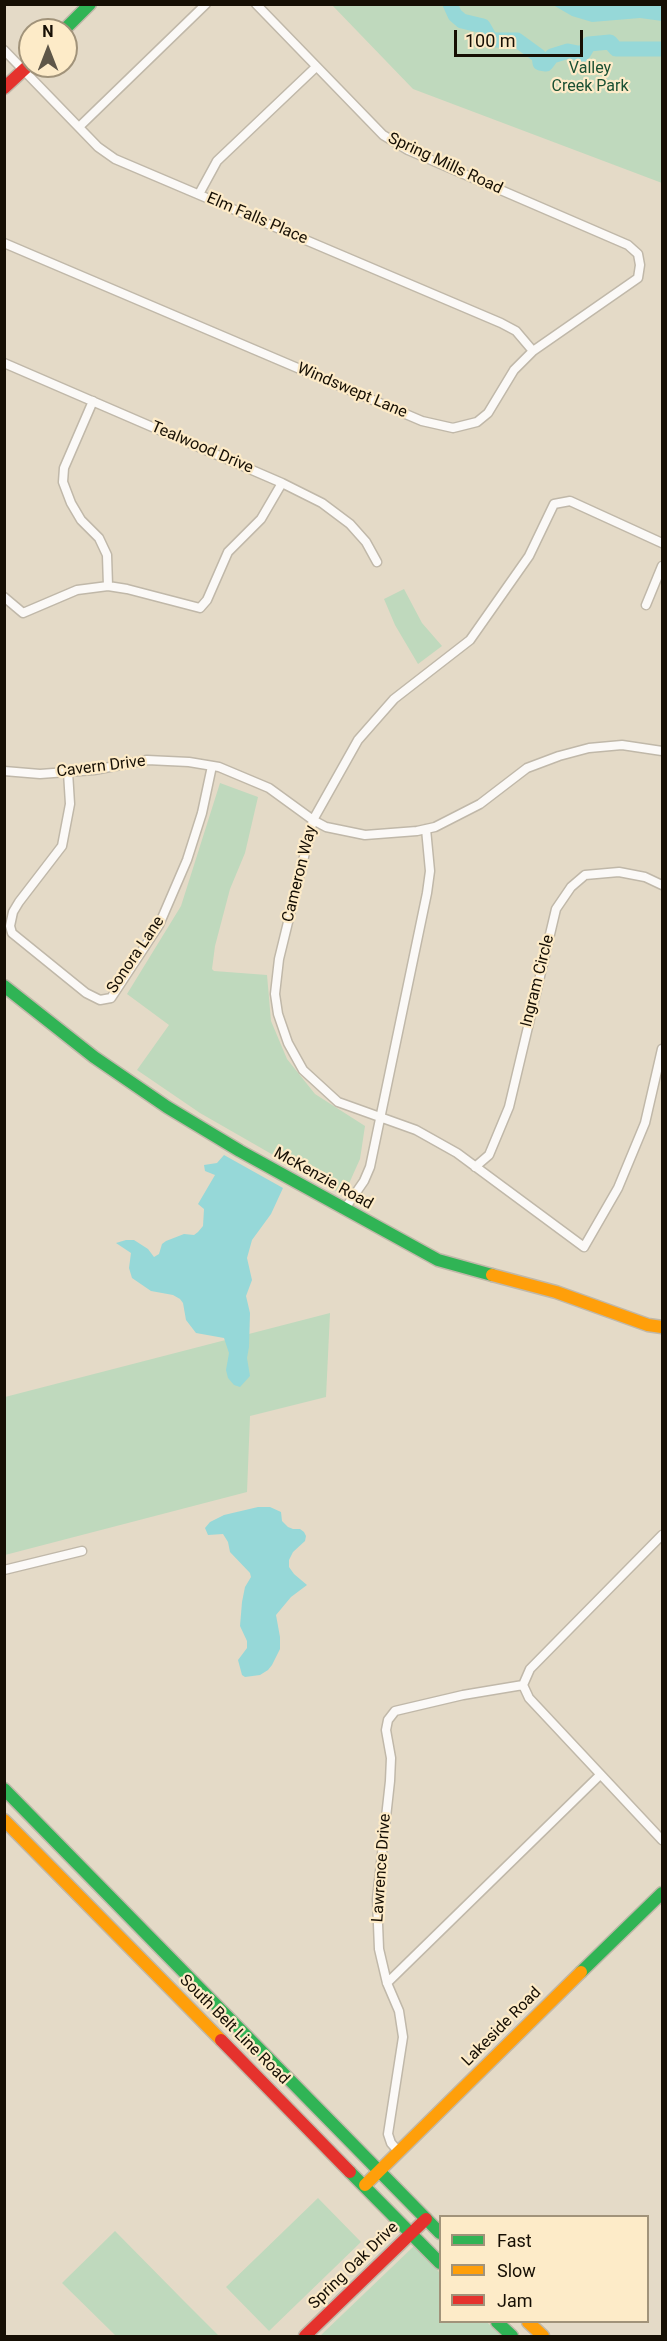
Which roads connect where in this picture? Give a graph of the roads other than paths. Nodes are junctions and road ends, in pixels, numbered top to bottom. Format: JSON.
{"nodes":[{"id":1,"x":90,"y":4,"type":"edge"},
{"id":2,"x":206,"y":4,"type":"edge"},
{"id":3,"x":256,"y":4,"type":"edge"},
{"id":4,"x":76,"y":18,"type":"edge"},
{"id":5,"x":4,"y":50,"type":"edge"},
{"id":6,"x":18,"y":60,"type":"edge"},
{"id":7,"x":316,"y":67,"type":"junction"},
{"id":8,"x":18,"y":75,"type":"edge"},
{"id":9,"x":36,"y":78,"type":"edge"},
{"id":10,"x":4,"y":88,"type":"edge"},
{"id":11,"x":79,"y":128,"type":"junction"},
{"id":12,"x":199,"y":194,"type":"junction"},
{"id":13,"x":4,"y":243,"type":"edge"},
{"id":14,"x":638,"y":254,"type":"joint"},
{"id":15,"x":533,"y":351,"type":"junction"},
{"id":16,"x":4,"y":363,"type":"edge"},
{"id":17,"x":93,"y":401,"type":"junction"},
{"id":18,"x":282,"y":483,"type":"junction"},
{"id":19,"x":663,"y":543,"type":"edge"},
{"id":20,"x":377,"y":562,"type":"dead end"},
{"id":21,"x":663,"y":566,"type":"edge"},
{"id":22,"x":108,"y":586,"type":"junction"},
{"id":23,"x":4,"y":597,"type":"edge"},
{"id":24,"x":646,"y":605,"type":"dead end"},
{"id":25,"x":663,"y":751,"type":"edge"},
{"id":26,"x":212,"y":766,"type":"junction"},
{"id":27,"x":4,"y":771,"type":"edge"},
{"id":28,"x":68,"y":772,"type":"junction"},
{"id":29,"x":313,"y":820,"type":"junction"},
{"id":30,"x":426,"y":830,"type":"junction"},
{"id":31,"x":663,"y":885,"type":"edge"},
{"id":32,"x":4,"y":986,"type":"edge"},
{"id":33,"x":663,"y":1049,"type":"edge"},
{"id":34,"x":380,"y":1117,"type":"junction"},
{"id":35,"x":476,"y":1167,"type":"junction"},
{"id":36,"x":344,"y":1210,"type":"junction"},
{"id":37,"x":663,"y":1327,"type":"edge"},
{"id":38,"x":663,"y":1535,"type":"edge"},
{"id":39,"x":82,"y":1551,"type":"dead end"},
{"id":40,"x":4,"y":1570,"type":"edge"},
{"id":41,"x":523,"y":1685,"type":"junction"},
{"id":42,"x":600,"y":1774,"type":"junction"},
{"id":43,"x":4,"y":1789,"type":"edge"},
{"id":44,"x":4,"y":1820,"type":"edge"},
{"id":45,"x":663,"y":1840,"type":"edge"},
{"id":46,"x":663,"y":1893,"type":"edge"},
{"id":47,"x":153,"y":1942,"type":"junction"},
{"id":48,"x":145,"y":1963,"type":"junction"},
{"id":49,"x":387,"y":1983,"type":"junction"},
{"id":50,"x":170,"y":1989,"type":"junction"},
{"id":51,"x":204,"y":1993,"type":"junction"},
{"id":52,"x":214,"y":2004,"type":"junction"},
{"id":53,"x":206,"y":2025,"type":"junction"},
{"id":54,"x":399,"y":2152,"type":"junction"},
{"id":55,"x":380,"y":2171,"type":"junction"},
{"id":56,"x":365,"y":2185,"type":"junction"},
{"id":57,"x":426,"y":2219,"type":"junction"},
{"id":58,"x":439,"y":2231,"type":"edge"},
{"id":59,"x":411,"y":2233,"type":"junction"},
{"id":60,"x":439,"y":2262,"type":"edge"},
{"id":61,"x":498,"y":2323,"type":"edge"},
{"id":62,"x":529,"y":2323,"type":"edge"},
{"id":63,"x":305,"y":2337,"type":"edge"},
{"id":64,"x":512,"y":2337,"type":"edge"},
{"id":65,"x":543,"y":2337,"type":"edge"}],
"edges":[{"from":1,"to":4,"type":"main road"},
{"from":2,"to":11,"type":"street"},
{"from":3,"to":7,"type":"street","name":"Spring Mills Road"},
{"from":5,"to":6,"type":"street","name":"Elm Falls Place"},
{"from":7,"to":12,"type":"street"},
{"from":7,"to":14,"type":"street","name":"Spring Mills Road"},
{"from":8,"to":10,"type":"main road"},
{"from":9,"to":11,"type":"street","name":"Elm Falls Place"},
{"from":11,"to":12,"type":"street","name":"Elm Falls Place"},
{"from":12,"to":15,"type":"street","name":"Elm Falls Place"},
{"from":13,"to":15,"type":"street","name":"Windswept Lane"},
{"from":14,"to":15,"type":"street","name":"Windswept Lane"},
{"from":16,"to":17,"type":"street","name":"Tealwood Drive"},
{"from":17,"to":18,"type":"street","name":"Tealwood Drive"},
{"from":17,"to":22,"type":"street"},
{"from":18,"to":20,"type":"street","name":"Tealwood Drive"},
{"from":18,"to":22,"type":"street"},
{"from":19,"to":29,"type":"street","name":"Cameron Way"},
{"from":21,"to":24,"type":"street"},
{"from":22,"to":23,"type":"street"},
{"from":25,"to":30,"type":"street","name":"Cavern Drive"},
{"from":26,"to":28,"type":"street","name":"Cavern Drive"},
{"from":26,"to":28,"type":"street","name":"Sonora Lane"},
{"from":26,"to":29,"type":"street","name":"Cavern Drive"},
{"from":27,"to":28,"type":"street","name":"Cavern Drive"},
{"from":29,"to":30,"type":"street","name":"Cavern Drive"},
{"from":29,"to":34,"type":"street","name":"Cameron Way"},
{"from":30,"to":34,"type":"street"},
{"from":31,"to":35,"type":"street","name":"Ingram Circle"},
{"from":32,"to":36,"type":"main road","name":"McKenzie Road"},
{"from":33,"to":35,"type":"street","name":"Cameron Way"},
{"from":34,"to":35,"type":"street","name":"Cameron Way"},
{"from":34,"to":36,"type":"street"},
{"from":36,"to":37,"type":"main road","name":"McKenzie Road"},
{"from":38,"to":41,"type":"street"},
{"from":39,"to":40,"type":"street"},
{"from":41,"to":42,"type":"street"},
{"from":41,"to":49,"type":"street","name":"Lawrence Drive"},
{"from":42,"to":45,"type":"street"},
{"from":42,"to":49,"type":"street"},
{"from":43,"to":47,"type":"main road","name":"South Belt Line Road"},
{"from":44,"to":48,"type":"main road","name":"South Belt Line Road"},
{"from":46,"to":54,"type":"main road","name":"Lakeside Road"},
{"from":47,"to":48,"type":"main road"},
{"from":47,"to":51,"type":"main road","name":"South Belt Line Road"},
{"from":48,"to":50,"type":"main road","name":"South Belt Line Road"},
{"from":49,"to":54,"type":"street","name":"Lawrence Drive"},
{"from":50,"to":51,"type":"main road"},
{"from":50,"to":53,"type":"main road","name":"South Belt Line Road"},
{"from":51,"to":52,"type":"main road","name":"South Belt Line Road"},
{"from":52,"to":53,"type":"main road"},
{"from":52,"to":55,"type":"main road","name":"South Belt Line Road"},
{"from":53,"to":56,"type":"main road","name":"South Belt Line Road"},
{"from":54,"to":55,"type":"main road","name":"Lakeside Road"},
{"from":55,"to":56,"type":"main road","name":"Lakeside Road"},
{"from":55,"to":57,"type":"main road","name":"South Belt Line Road"},
{"from":56,"to":59,"type":"main road","name":"South Belt Line Road"},
{"from":57,"to":58,"type":"main road","name":"South Belt Line Road"},
{"from":57,"to":59,"type":"main road","name":"Spring Oak Drive"},
{"from":59,"to":60,"type":"main road","name":"South Belt Line Road"},
{"from":59,"to":63,"type":"main road","name":"Spring Oak Drive"},
{"from":61,"to":64,"type":"main road"},
{"from":62,"to":65,"type":"main road"}]}
